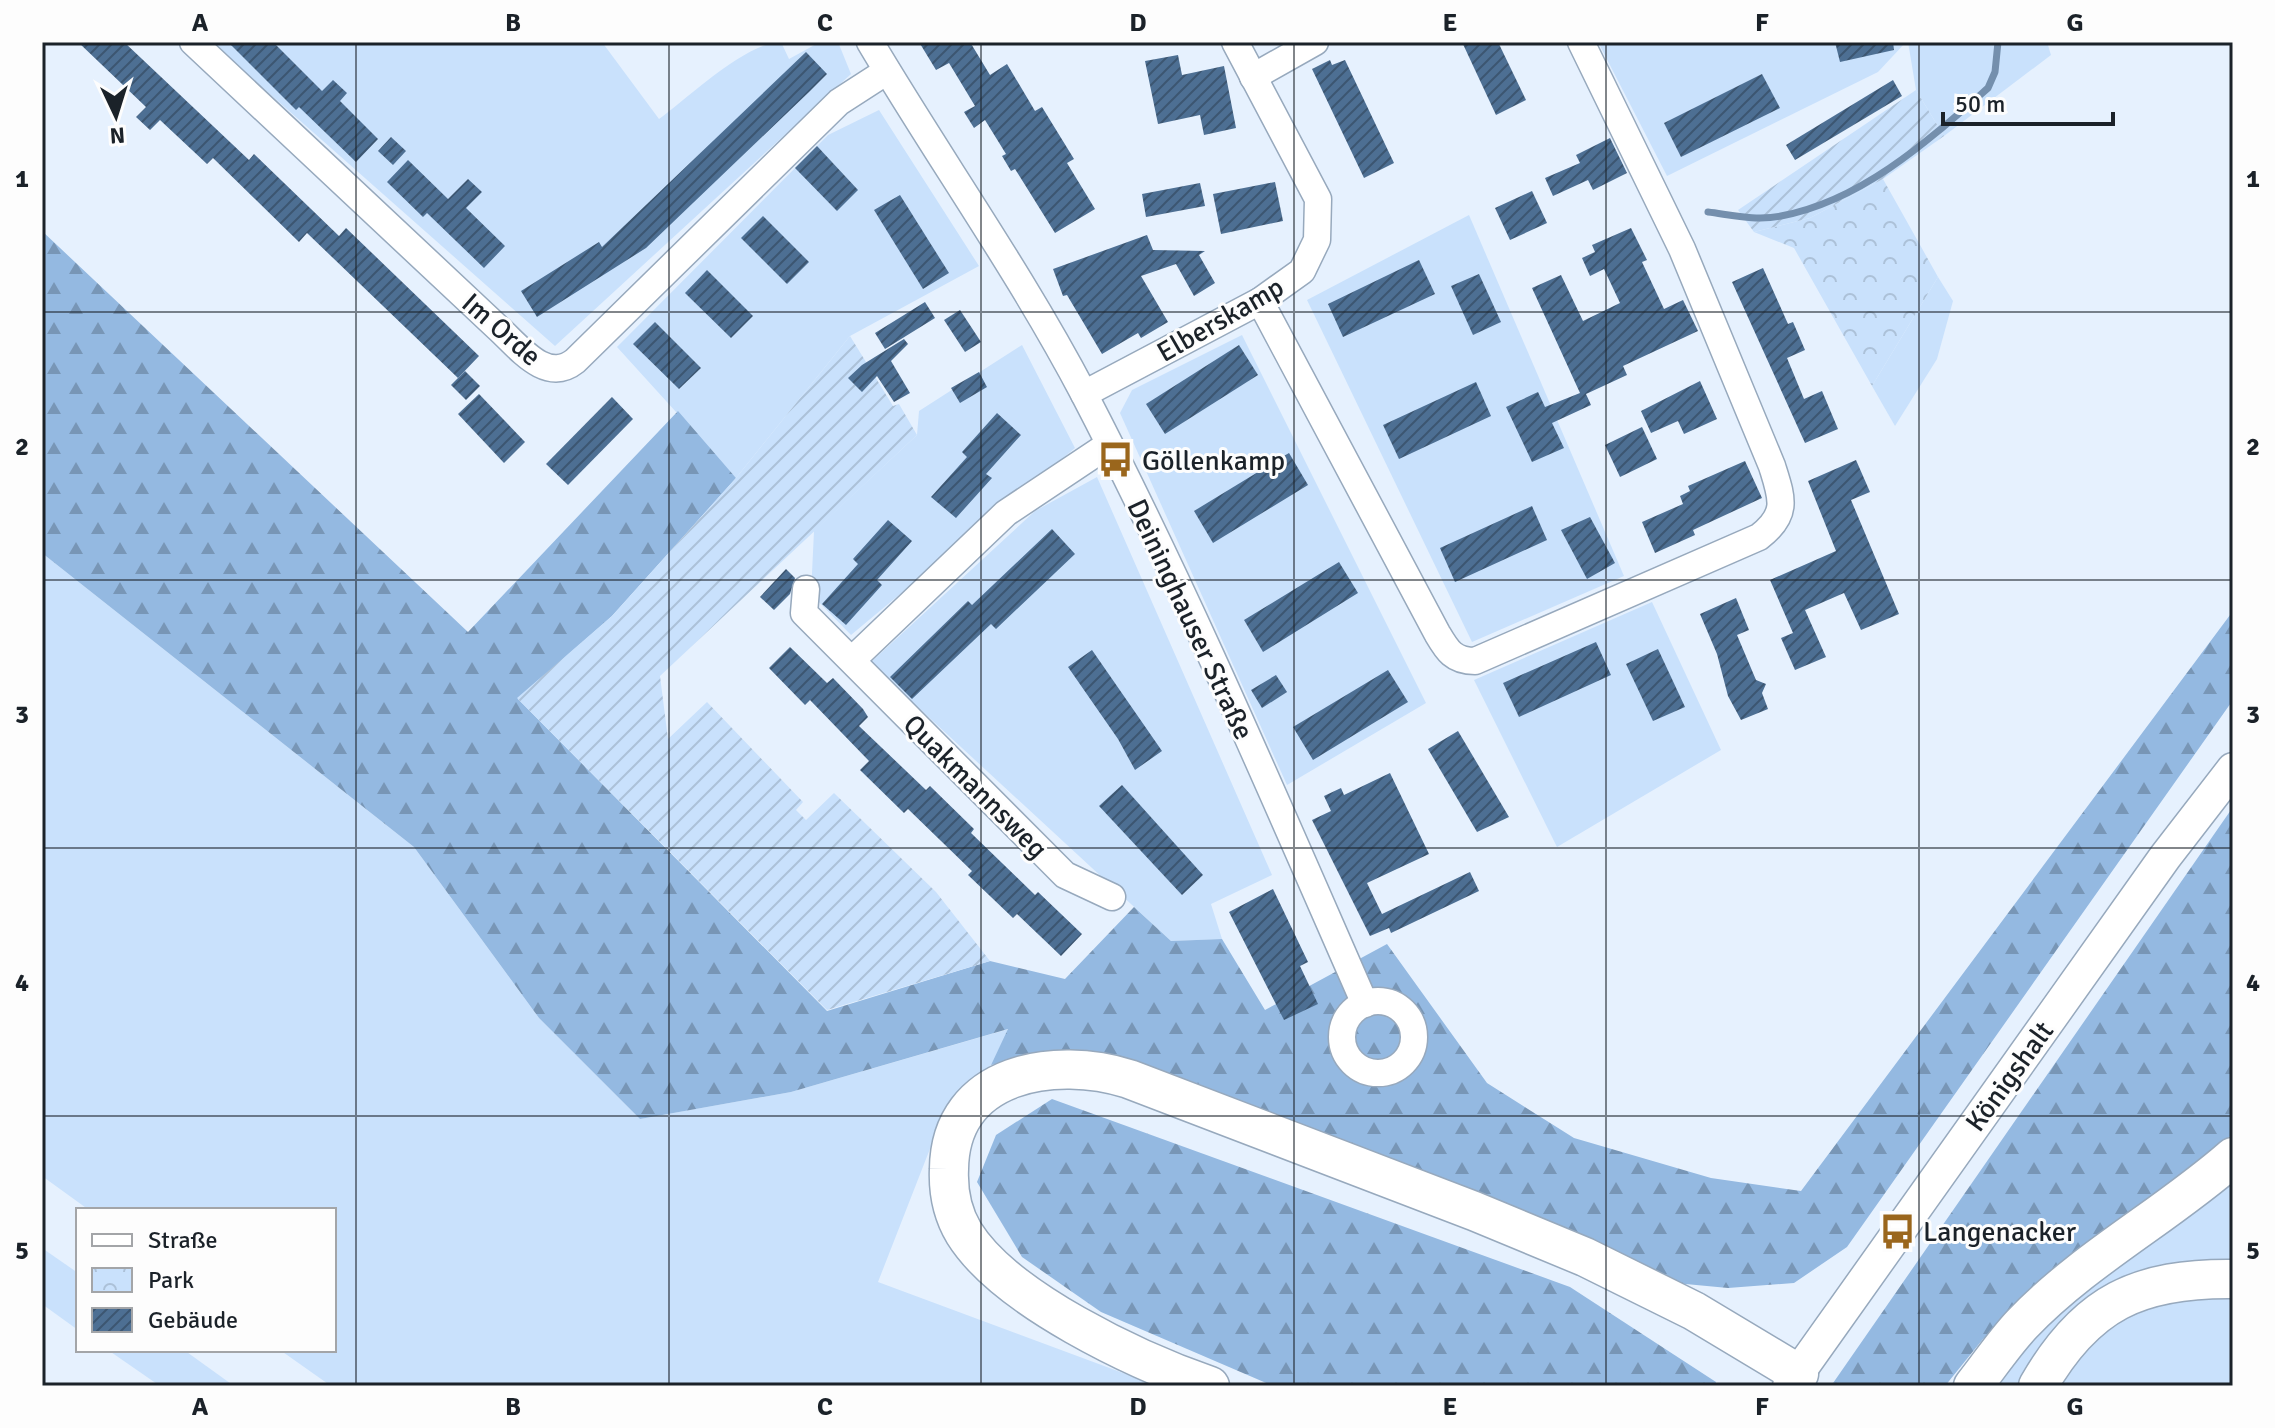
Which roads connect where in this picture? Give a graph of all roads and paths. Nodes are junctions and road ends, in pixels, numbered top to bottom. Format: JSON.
{"nodes":[{"id":1,"x":193,"y":42,"type":"edge"},
{"id":2,"x":870,"y":42,"type":"edge"},
{"id":3,"x":1235,"y":42,"type":"edge"},
{"id":4,"x":1315,"y":42,"type":"edge"},
{"id":5,"x":1581,"y":42,"type":"edge"},
{"id":6,"x":887,"y":71,"type":"junction"},
{"id":7,"x":1253,"y":77,"type":"junction"},
{"id":8,"x":1260,"y":301,"type":"junction"},
{"id":9,"x":1084,"y":394,"type":"junction"},
{"id":10,"x":1108,"y":445,"type":"junction"},
{"id":11,"x":806,"y":589,"type":"dead end"},
{"id":12,"x":852,"y":660,"type":"junction"},
{"id":13,"x":2233,"y":769,"type":"edge"},
{"id":14,"x":1112,"y":897,"type":"dead end"},
{"id":15,"x":1365,"y":1004,"type":"dead end"},
{"id":16,"x":2233,"y":1157,"type":"edge"},
{"id":17,"x":2233,"y":1279,"type":"edge"},
{"id":18,"x":1794,"y":1380,"type":"edge"},
{"id":19,"x":1210,"y":1386,"type":"edge"},
{"id":20,"x":1973,"y":1386,"type":"edge"},
{"id":21,"x":2038,"y":1386,"type":"edge"}],
"edges":[{"from":1,"to":6,"type":"street","name":"Im Orde"},
{"from":2,"to":6,"type":"street","name":"Deininghauser Straße"},
{"from":3,"to":7,"type":"street","name":"Elberskamp"},
{"from":4,"to":7,"type":"street"},
{"from":5,"to":8,"type":"street"},
{"from":6,"to":9,"type":"street","name":"Deininghauser Straße"},
{"from":7,"to":8,"type":"street","name":"Elberskamp"},
{"from":8,"to":9,"type":"street","name":"Elberskamp"},
{"from":9,"to":10,"type":"street","name":"Deininghauser Straße"},
{"from":10,"to":12,"type":"street"},
{"from":10,"to":15,"type":"street","name":"Deininghauser Straße"},
{"from":11,"to":12,"type":"street","name":"Quakmannsweg"},
{"from":12,"to":14,"type":"street","name":"Quakmannsweg"},
{"from":13,"to":18,"type":"main road","name":"Königshalt"},
{"from":16,"to":20,"type":"highway"},
{"from":17,"to":21,"type":"highway"},
{"from":18,"to":19,"type":"highway"}]}
